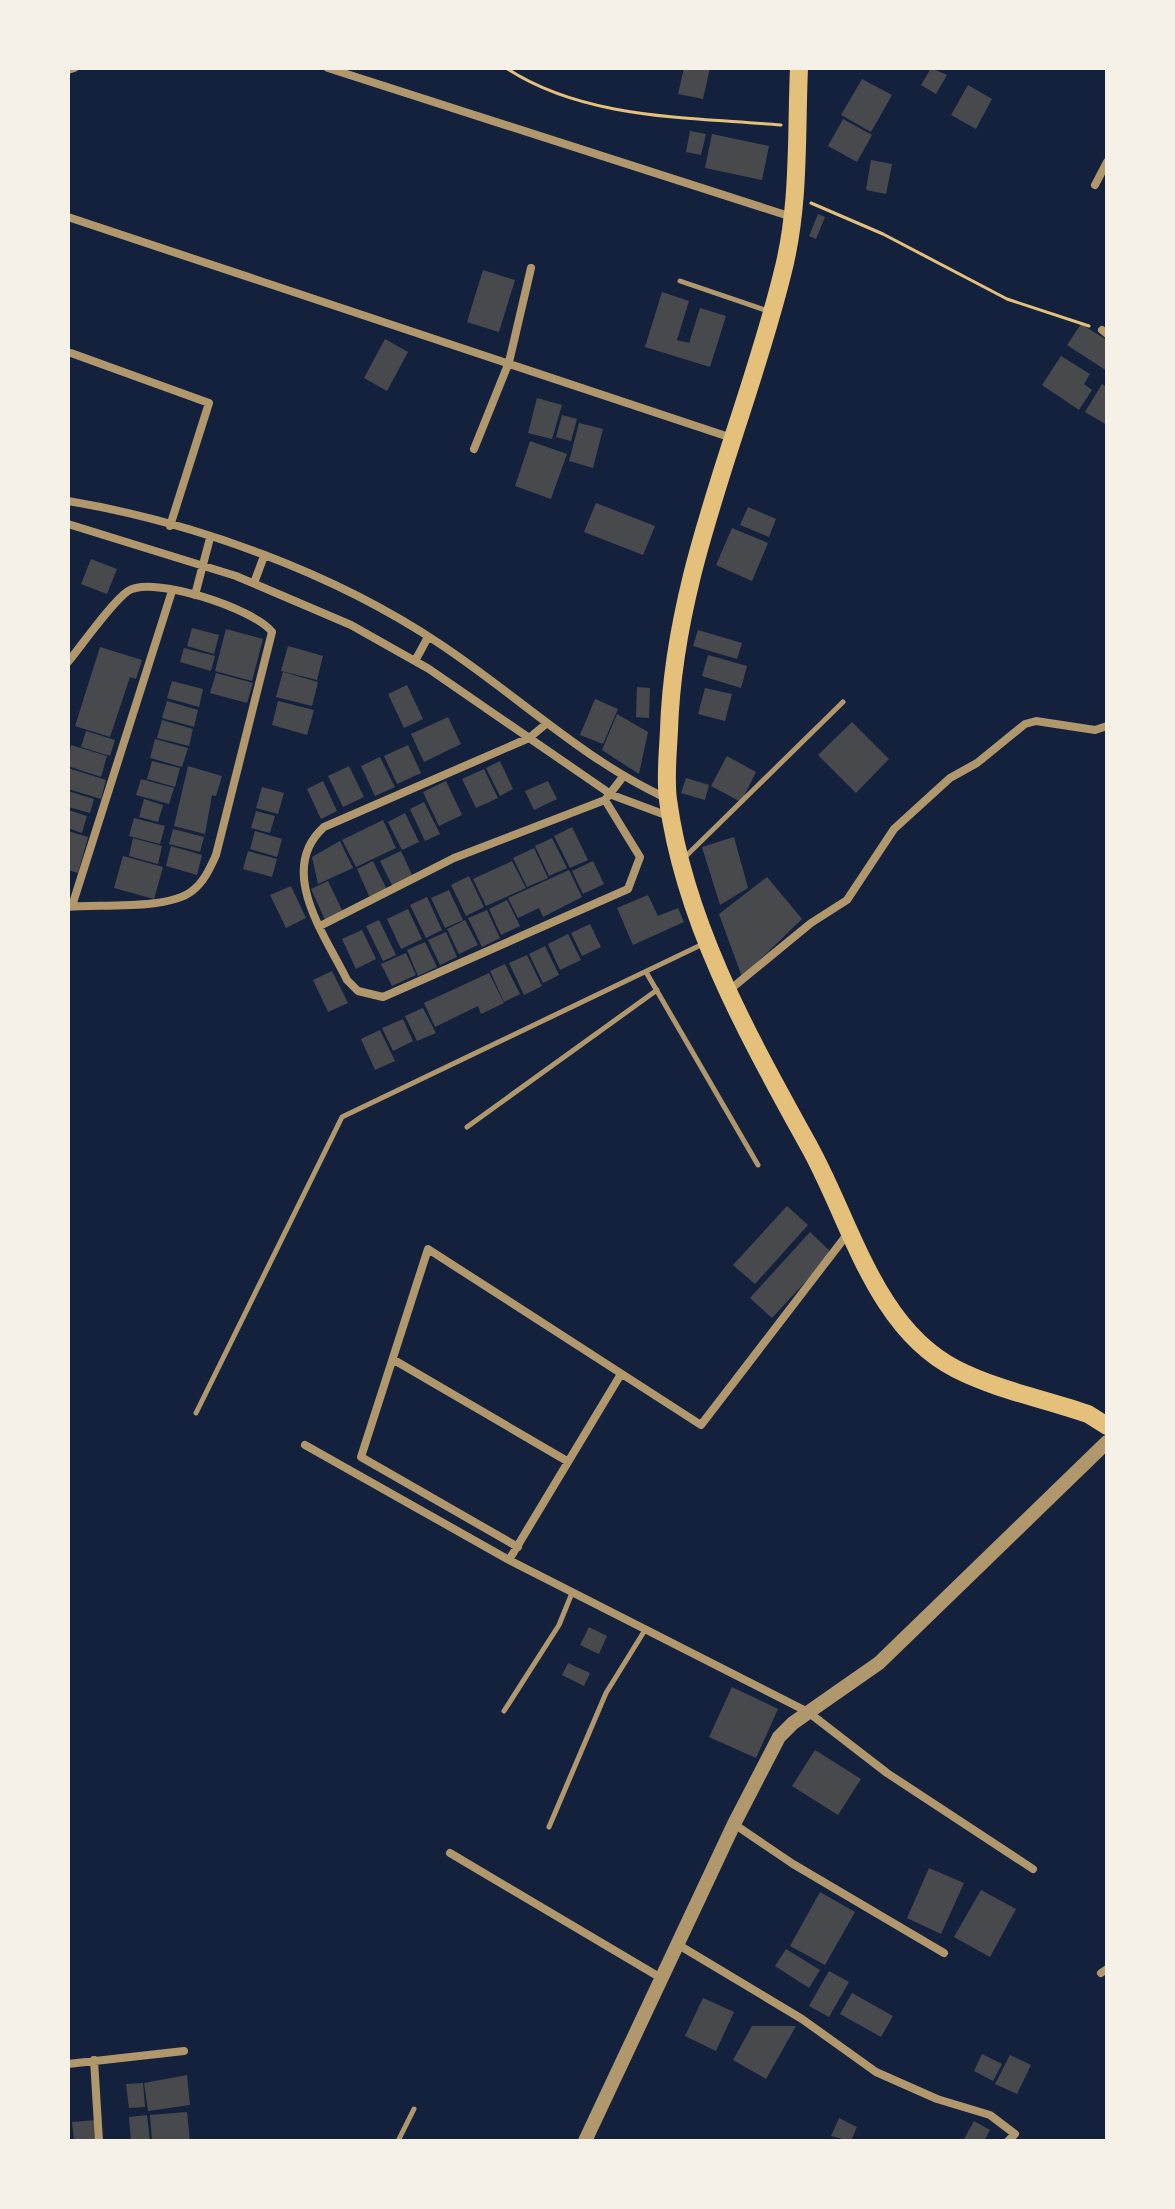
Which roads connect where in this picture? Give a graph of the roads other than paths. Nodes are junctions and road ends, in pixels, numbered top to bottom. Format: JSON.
{"nodes":[{"id":1,"x":74,"y":68,"type":"edge"},
{"id":2,"x":328,"y":68,"type":"edge"},
{"id":3,"x":799,"y":68,"type":"edge"},
{"id":4,"x":68,"y":70,"type":"edge"},
{"id":5,"x":1107,"y":162,"type":"edge"},
{"id":6,"x":1095,"y":185,"type":"dead end"},
{"id":7,"x":68,"y":217,"type":"edge"},
{"id":8,"x":794,"y":218,"type":"junction"},
{"id":9,"x":531,"y":268,"type":"dead end"},
{"id":10,"x":680,"y":281,"type":"dead end"},
{"id":11,"x":772,"y":313,"type":"junction"},
{"id":12,"x":71,"y":353,"type":"dead end"},
{"id":13,"x":509,"y":362,"type":"junction"},
{"id":14,"x":733,"y":438,"type":"junction"},
{"id":15,"x":474,"y":449,"type":"dead end"},
{"id":16,"x":68,"y":501,"type":"edge"},
{"id":17,"x":68,"y":524,"type":"edge"},
{"id":18,"x":170,"y":526,"type":"junction"},
{"id":19,"x":210,"y":538,"type":"junction"},
{"id":20,"x":264,"y":556,"type":"junction"},
{"id":21,"x":203,"y":565,"type":"junction"},
{"id":22,"x":254,"y":583,"type":"junction"},
{"id":23,"x":172,"y":591,"type":"junction"},
{"id":24,"x":195,"y":595,"type":"junction"},
{"id":25,"x":428,"y":637,"type":"junction"},
{"id":26,"x":415,"y":661,"type":"junction"},
{"id":27,"x":68,"y":662,"type":"edge"},
{"id":28,"x":843,"y":702,"type":"dead end"},
{"id":29,"x":546,"y":724,"type":"junction"},
{"id":30,"x":1107,"y":726,"type":"edge"},
{"id":31,"x":529,"y":738,"type":"junction"},
{"id":32,"x":622,"y":778,"type":"junction"},
{"id":33,"x":608,"y":798,"type":"junction"},
{"id":34,"x":670,"y":808,"type":"junction"},
{"id":35,"x":681,"y":860,"type":"junction"},
{"id":36,"x":70,"y":907,"type":"edge"},
{"id":37,"x":320,"y":926,"type":"junction"},
{"id":38,"x":708,"y":942,"type":"junction"},
{"id":39,"x":646,"y":972,"type":"junction"},
{"id":40,"x":657,"y":990,"type":"junction"},
{"id":41,"x":726,"y":992,"type":"junction"},
{"id":42,"x":467,"y":1127,"type":"dead end"},
{"id":43,"x":758,"y":1165,"type":"dead end"},
{"id":44,"x":850,"y":1231,"type":"junction"},
{"id":45,"x":394,"y":1360,"type":"junction"},
{"id":46,"x":621,"y":1374,"type":"junction"},
{"id":47,"x":196,"y":1413,"type":"dead end"},
{"id":48,"x":1107,"y":1426,"type":"edge"},
{"id":49,"x":1107,"y":1442,"type":"edge"},
{"id":50,"x":305,"y":1445,"type":"dead end"},
{"id":51,"x":567,"y":1461,"type":"junction"},
{"id":52,"x":518,"y":1547,"type":"junction"},
{"id":53,"x":509,"y":1560,"type":"junction"},
{"id":54,"x":572,"y":1593,"type":"junction"},
{"id":55,"x":645,"y":1630,"type":"junction"},
{"id":56,"x":504,"y":1711,"type":"dead end"},
{"id":57,"x":808,"y":1712,"type":"junction"},
{"id":58,"x":734,"y":1824,"type":"junction"},
{"id":59,"x":549,"y":1827,"type":"dead end"},
{"id":60,"x":450,"y":1853,"type":"dead end"},
{"id":61,"x":1033,"y":1869,"type":"dead end"},
{"id":62,"x":677,"y":1944,"type":"junction"},
{"id":63,"x":944,"y":1953,"type":"dead end"},
{"id":64,"x":661,"y":1978,"type":"junction"},
{"id":65,"x":184,"y":2051,"type":"dead end"},
{"id":66,"x":94,"y":2060,"type":"junction"},
{"id":67,"x":68,"y":2064,"type":"edge"},
{"id":68,"x":414,"y":2109,"type":"dead end"},
{"id":69,"x":1012,"y":2138,"type":"edge"},
{"id":70,"x":99,"y":2141,"type":"edge"},
{"id":71,"x":398,"y":2141,"type":"edge"},
{"id":72,"x":585,"y":2141,"type":"edge"}],
"edges":[{"from":1,"to":4,"type":"street"},
{"from":2,"to":8,"type":"street"},
{"from":3,"to":8,"type":"main road"},
{"from":5,"to":6,"type":"street"},
{"from":7,"to":13,"type":"street"},
{"from":8,"to":11,"type":"main road"},
{"from":9,"to":13,"type":"street"},
{"from":10,"to":11,"type":"lane"},
{"from":11,"to":14,"type":"main road"},
{"from":12,"to":18,"type":"street"},
{"from":13,"to":14,"type":"street"},
{"from":13,"to":15,"type":"street"},
{"from":14,"to":34,"type":"main road"},
{"from":16,"to":18,"type":"street"},
{"from":17,"to":21,"type":"street"},
{"from":18,"to":19,"type":"street"},
{"from":19,"to":20,"type":"street"},
{"from":19,"to":21,"type":"street"},
{"from":20,"to":22,"type":"street"},
{"from":20,"to":25,"type":"street"},
{"from":21,"to":22,"type":"street"},
{"from":21,"to":24,"type":"street"},
{"from":22,"to":26,"type":"street"},
{"from":23,"to":24,"type":"street"},
{"from":23,"to":27,"type":"street"},
{"from":23,"to":36,"type":"street"},
{"from":24,"to":36,"type":"street"},
{"from":25,"to":26,"type":"street"},
{"from":25,"to":29,"type":"street"},
{"from":26,"to":31,"type":"street"},
{"from":28,"to":35,"type":"lane"},
{"from":29,"to":31,"type":"street"},
{"from":29,"to":32,"type":"street"},
{"from":30,"to":41,"type":"street"},
{"from":31,"to":33,"type":"street"},
{"from":31,"to":37,"type":"street"},
{"from":32,"to":33,"type":"street"},
{"from":32,"to":34,"type":"street"},
{"from":33,"to":34,"type":"street"},
{"from":33,"to":37,"type":"street"},
{"from":33,"to":37,"type":"street"},
{"from":34,"to":35,"type":"main road"},
{"from":35,"to":38,"type":"main road"},
{"from":38,"to":39,"type":"lane"},
{"from":38,"to":41,"type":"main road"},
{"from":39,"to":40,"type":"lane"},
{"from":39,"to":47,"type":"lane"},
{"from":40,"to":42,"type":"lane"},
{"from":40,"to":43,"type":"lane"},
{"from":41,"to":44,"type":"main road"},
{"from":44,"to":46,"type":"street"},
{"from":44,"to":48,"type":"main road"},
{"from":45,"to":46,"type":"street"},
{"from":45,"to":51,"type":"street"},
{"from":45,"to":52,"type":"street"},
{"from":46,"to":51,"type":"street"},
{"from":49,"to":57,"type":"street"},
{"from":50,"to":53,"type":"street"},
{"from":51,"to":52,"type":"street"},
{"from":52,"to":53,"type":"street"},
{"from":53,"to":54,"type":"street"},
{"from":54,"to":55,"type":"street"},
{"from":54,"to":56,"type":"lane"},
{"from":55,"to":57,"type":"street"},
{"from":55,"to":59,"type":"lane"},
{"from":57,"to":58,"type":"street"},
{"from":57,"to":61,"type":"street"},
{"from":58,"to":62,"type":"street"},
{"from":58,"to":63,"type":"street"},
{"from":60,"to":64,"type":"street"},
{"from":62,"to":64,"type":"street"},
{"from":62,"to":69,"type":"street"},
{"from":64,"to":72,"type":"street"},
{"from":65,"to":66,"type":"street"},
{"from":66,"to":67,"type":"street"},
{"from":66,"to":70,"type":"street"},
{"from":68,"to":71,"type":"lane"}]}
